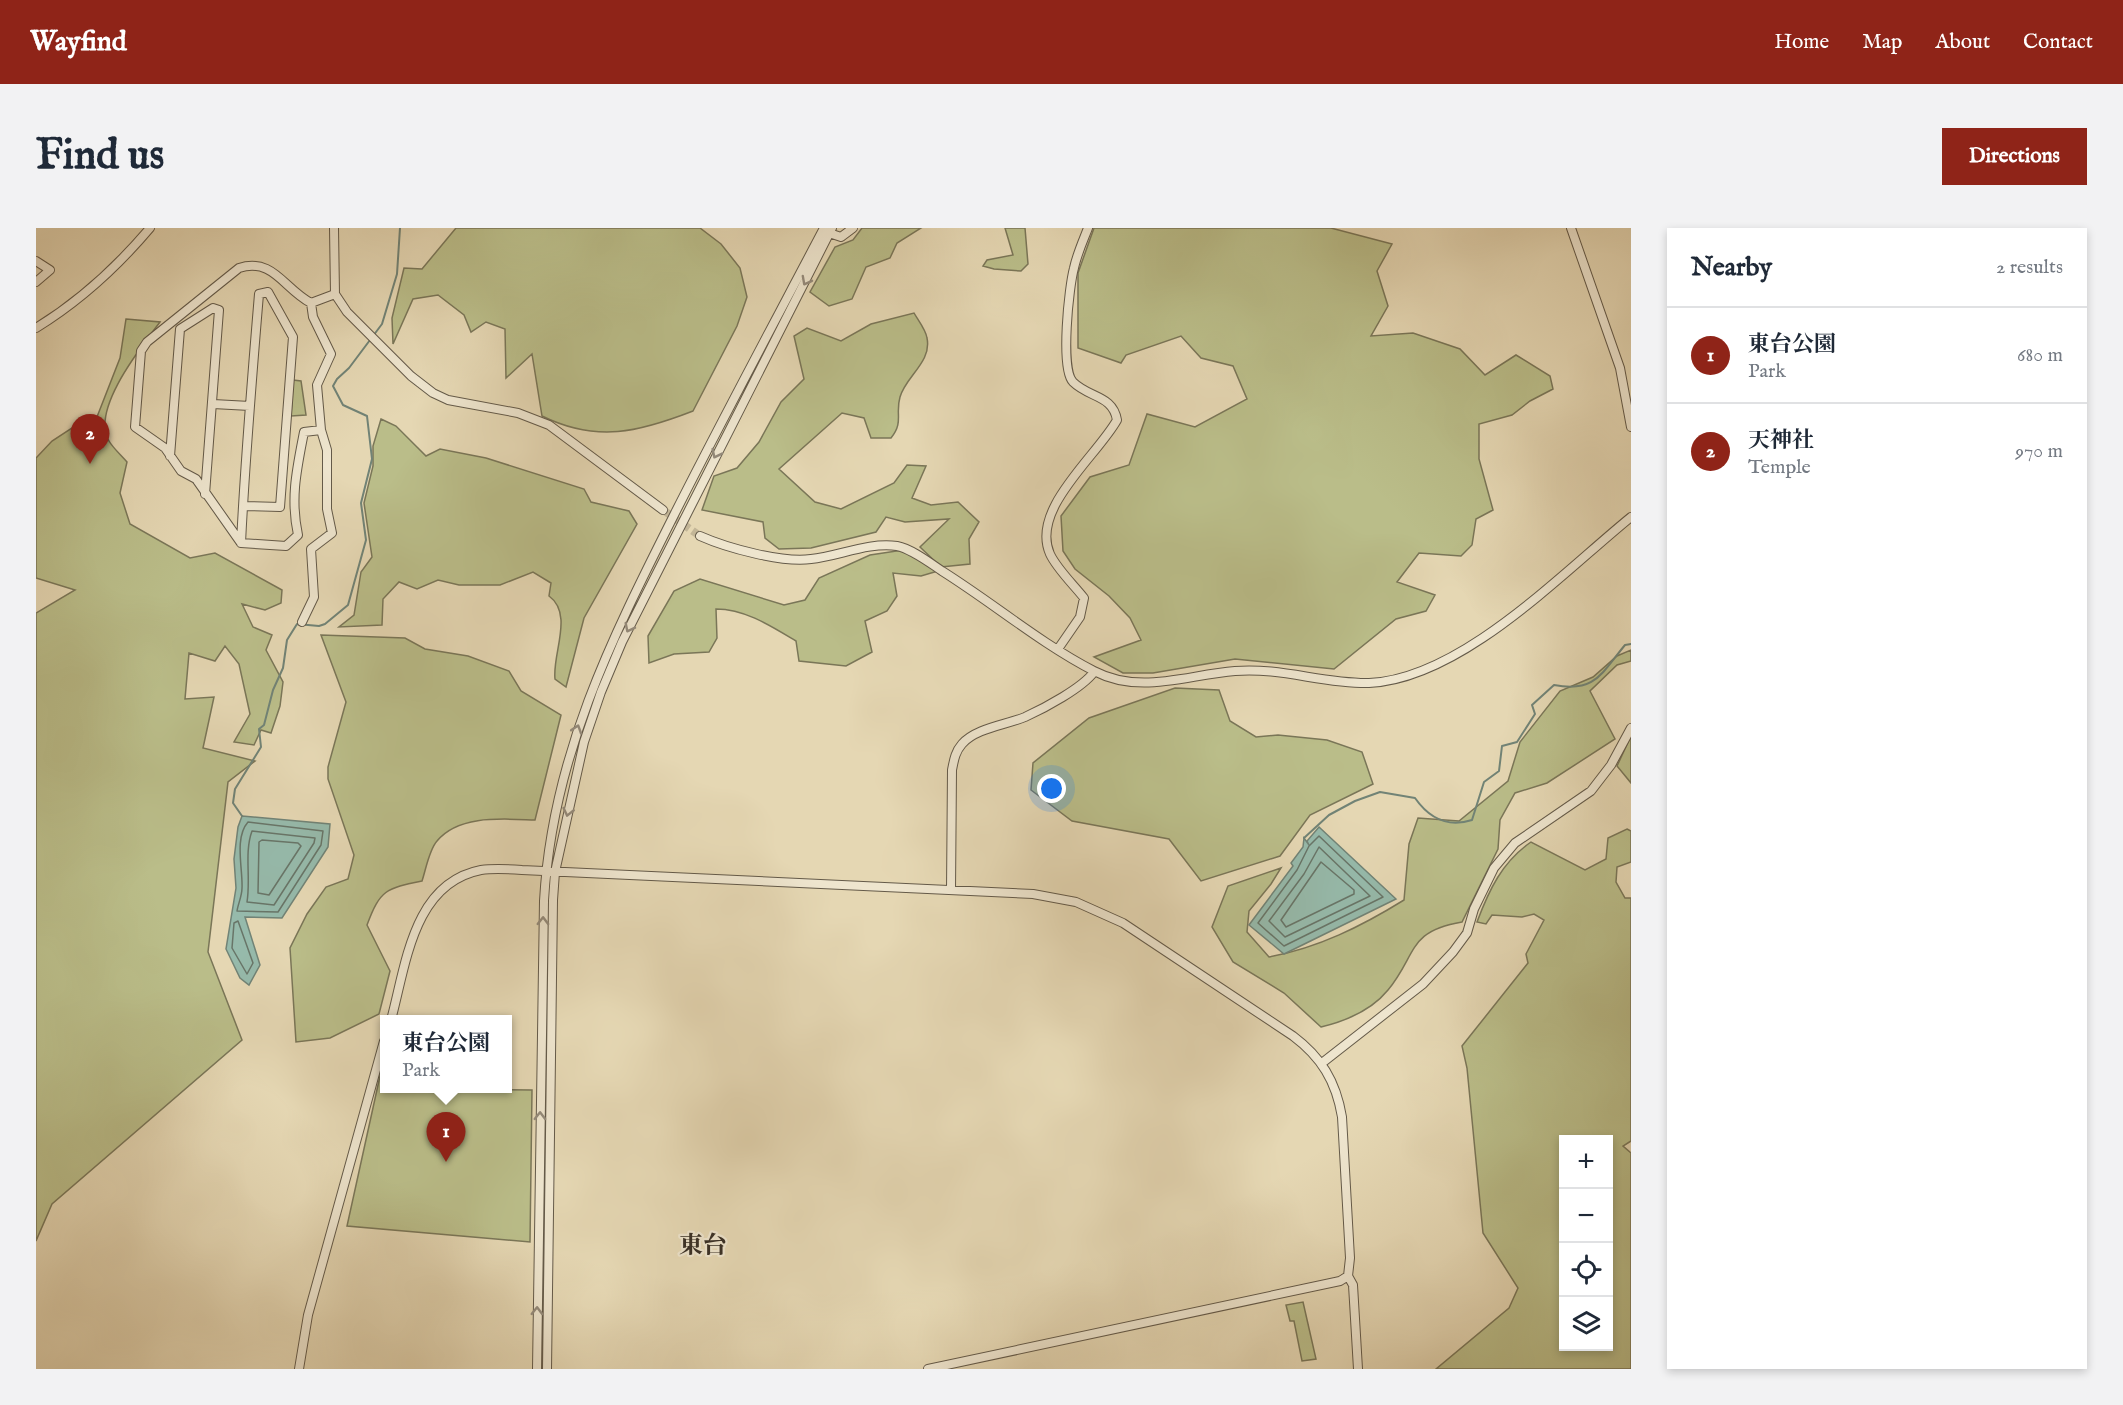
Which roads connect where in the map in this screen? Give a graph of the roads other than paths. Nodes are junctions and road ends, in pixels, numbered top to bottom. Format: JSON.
{"nodes":[{"id":1,"x":150,"y":228,"type":"edge"},
{"id":2,"x":334,"y":228,"type":"edge"},
{"id":3,"x":853,"y":228,"type":"edge"},
{"id":4,"x":1088,"y":228,"type":"edge"},
{"id":5,"x":1570,"y":228,"type":"edge"},
{"id":6,"x":826,"y":229,"type":"edge"},
{"id":7,"x":36,"y":261,"type":"edge"},
{"id":8,"x":36,"y":282,"type":"edge"},
{"id":9,"x":335,"y":294,"type":"junction"},
{"id":10,"x":311,"y":303,"type":"junction"},
{"id":11,"x":36,"y":328,"type":"edge"},
{"id":12,"x":213,"y":404,"type":"junction"},
{"id":13,"x":250,"y":406,"type":"junction"},
{"id":14,"x":1631,"y":428,"type":"edge"},
{"id":15,"x":321,"y":430,"type":"junction"},
{"id":16,"x":170,"y":456,"type":"junction"},
{"id":17,"x":205,"y":494,"type":"junction"},
{"id":18,"x":243,"y":506,"type":"junction"},
{"id":19,"x":663,"y":510,"type":"tunnel mouth"},
{"id":20,"x":1631,"y":517,"type":"edge"},
{"id":21,"x":700,"y":536,"type":"tunnel mouth"},
{"id":22,"x":241,"y":543,"type":"junction"},
{"id":23,"x":302,"y":622,"type":"dead end"},
{"id":24,"x":1058,"y":649,"type":"junction"},
{"id":25,"x":1094,"y":672,"type":"junction"},
{"id":26,"x":1631,"y":728,"type":"edge"},
{"id":27,"x":546,"y":871,"type":"junction"},
{"id":28,"x":555,"y":872,"type":"junction"},
{"id":29,"x":951,"y":890,"type":"junction"},
{"id":30,"x":392,"y":1015,"type":"edge"},
{"id":31,"x":380,"y":1055,"type":"edge"},
{"id":32,"x":1322,"y":1063,"type":"junction"},
{"id":33,"x":1348,"y":1276,"type":"junction"},
{"id":34,"x":299,"y":1369,"type":"edge"},
{"id":35,"x":537,"y":1369,"type":"edge"},
{"id":36,"x":547,"y":1369,"type":"edge"},
{"id":37,"x":928,"y":1369,"type":"edge"},
{"id":38,"x":1358,"y":1369,"type":"edge"}],
"edges":[{"from":1,"to":11,"type":"street"},
{"from":2,"to":9,"type":"street"},
{"from":3,"to":6,"type":"street"},
{"from":4,"to":24,"type":"street"},
{"from":5,"to":14,"type":"street"},
{"from":27,"to":6,"type":"street","one_way":true},
{"from":6,"to":28,"type":"street","one_way":true},
{"from":7,"to":8,"type":"street"},
{"from":9,"to":10,"type":"street"},
{"from":9,"to":19,"type":"street"},
{"from":10,"to":15,"type":"street"},
{"from":10,"to":16,"type":"street"},
{"from":12,"to":13,"type":"street"},
{"from":12,"to":16,"type":"street"},
{"from":12,"to":17,"type":"street"},
{"from":13,"to":18,"type":"street"},
{"from":13,"to":18,"type":"street"},
{"from":15,"to":22,"type":"street"},
{"from":15,"to":23,"type":"street"},
{"from":16,"to":17,"type":"street"},
{"from":17,"to":22,"type":"street"},
{"from":18,"to":22,"type":"street"},
{"from":20,"to":25,"type":"street"},
{"from":21,"to":24,"type":"street"},
{"from":24,"to":25,"type":"street"},
{"from":25,"to":29,"type":"street"},
{"from":26,"to":32,"type":"street"},
{"from":27,"to":28,"type":"street"},
{"from":27,"to":30,"type":"street"},
{"from":35,"to":27,"type":"street","one_way":true},
{"from":28,"to":29,"type":"street"},
{"from":28,"to":36,"type":"street"},
{"from":29,"to":32,"type":"street"},
{"from":31,"to":34,"type":"street"},
{"from":32,"to":33,"type":"street"},
{"from":33,"to":37,"type":"street"},
{"from":33,"to":38,"type":"street"}]}
